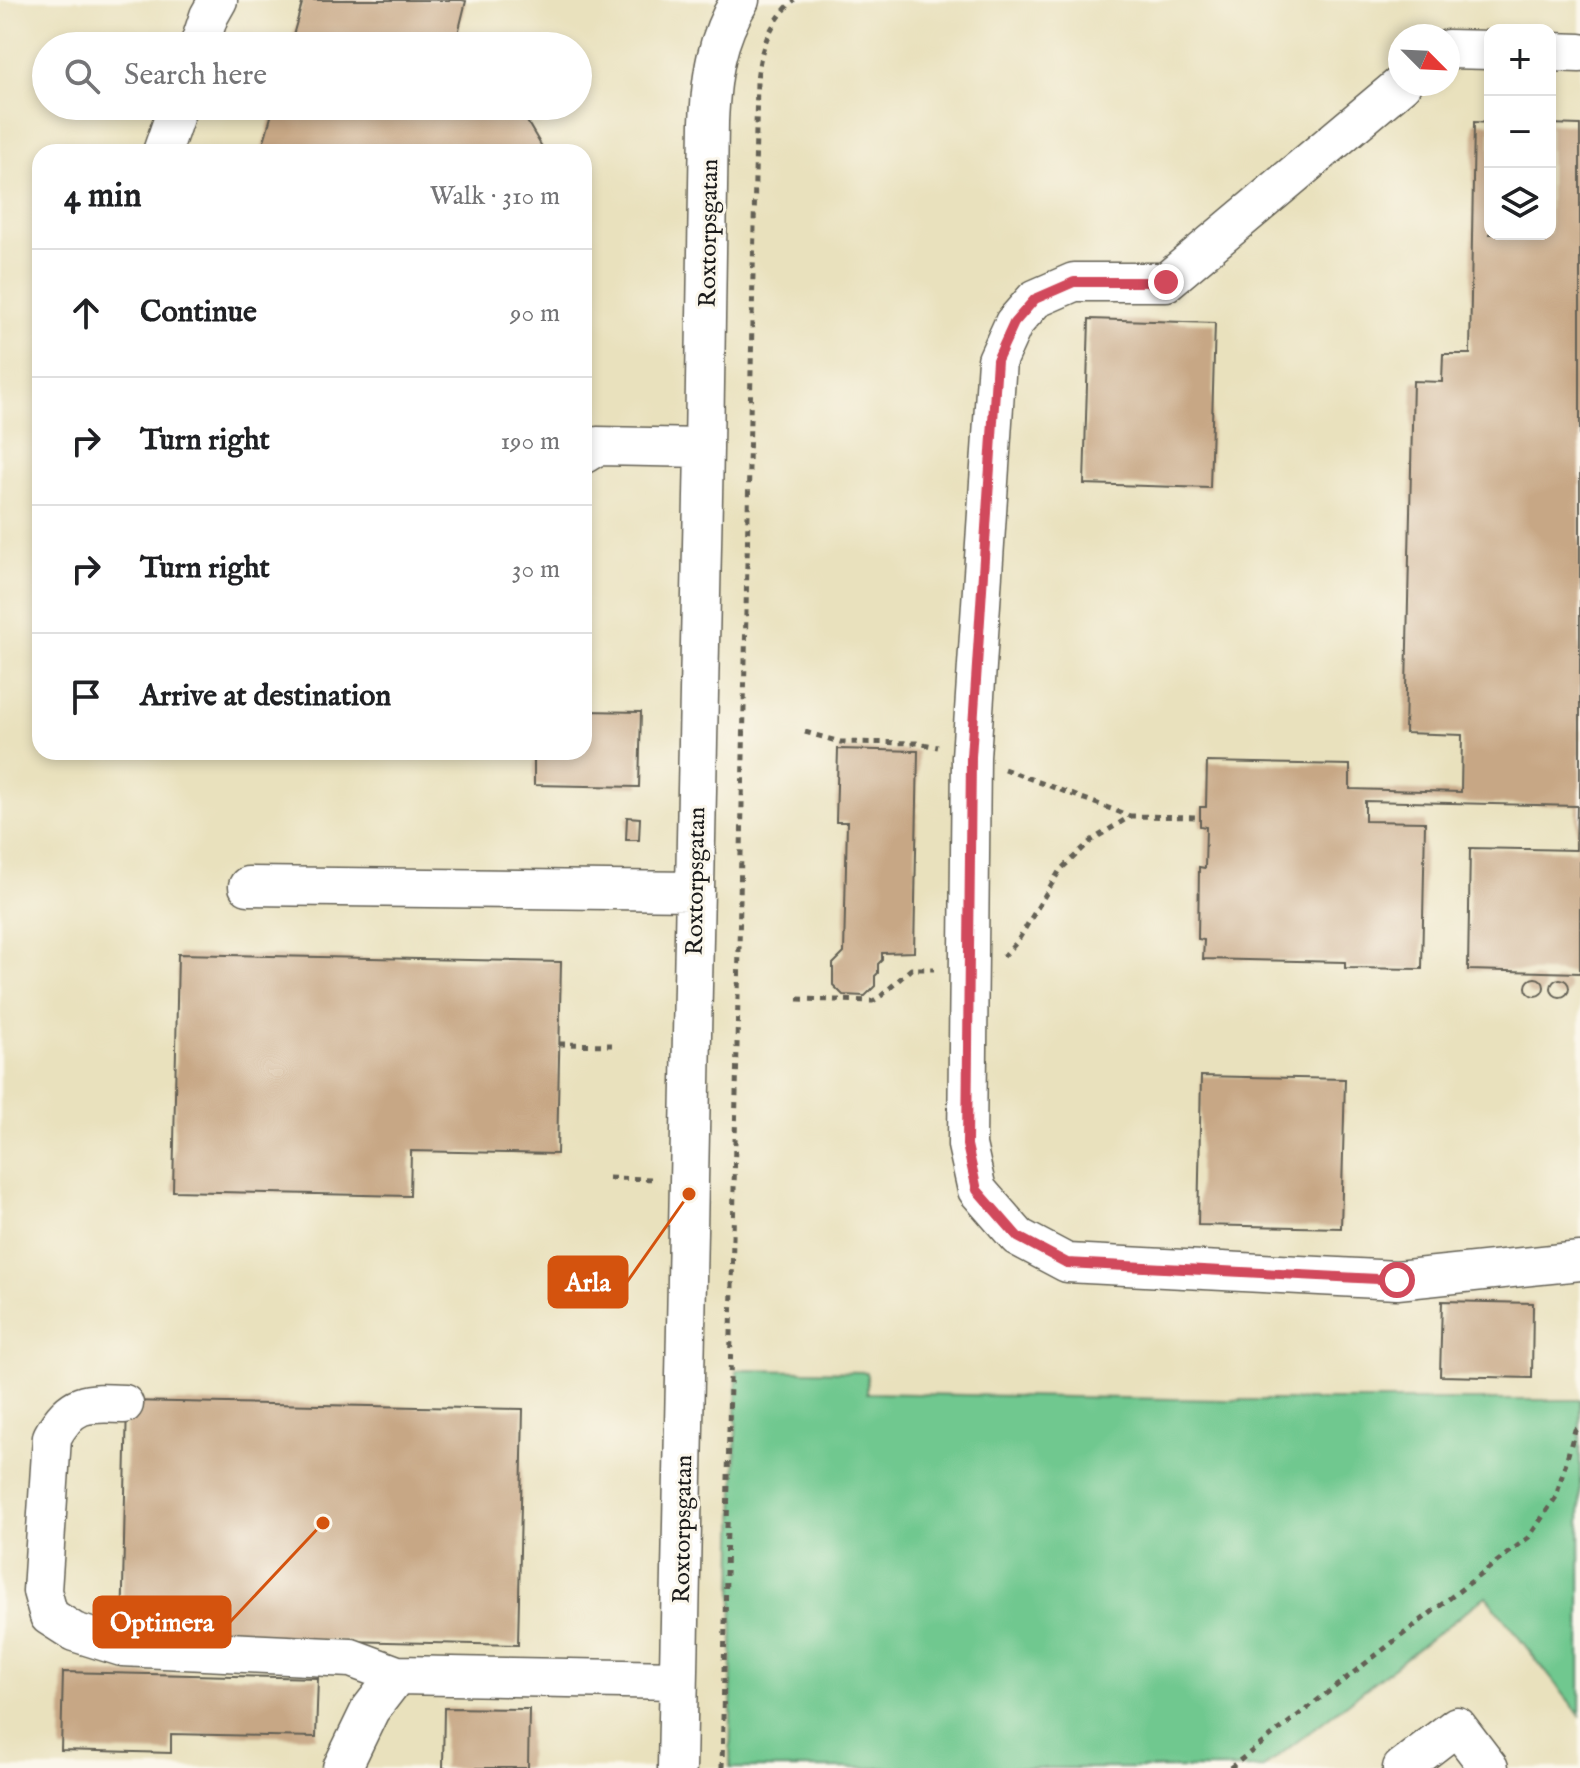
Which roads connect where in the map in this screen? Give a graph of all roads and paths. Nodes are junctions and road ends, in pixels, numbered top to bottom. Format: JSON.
{"nodes":[{"id":1,"x":218,"y":0,"type":"edge"},
{"id":2,"x":740,"y":0,"type":"edge"},
{"id":3,"x":794,"y":0,"type":"edge"},
{"id":4,"x":204,"y":32,"type":"edge"},
{"id":5,"x":1460,"y":49,"type":"edge"},
{"id":6,"x":1484,"y":50,"type":"edge"},
{"id":7,"x":1556,"y":52,"type":"edge"},
{"id":8,"x":1580,"y":53,"type":"edge"},
{"id":9,"x":1388,"y":96,"type":"edge"},
{"id":10,"x":173,"y":120,"type":"edge"},
{"id":11,"x":165,"y":144,"type":"edge"},
{"id":12,"x":704,"y":448,"type":"junction"},
{"id":13,"x":592,"y":449,"type":"edge"},
{"id":14,"x":727,"y":843,"type":"dead end"},
{"id":15,"x":742,"y":843,"type":"junction"},
{"id":16,"x":248,"y":886,"type":"dead end"},
{"id":17,"x":695,"y":891,"type":"junction"},
{"id":18,"x":724,"y":946,"type":"dead end"},
{"id":19,"x":740,"y":947,"type":"junction"},
{"id":20,"x":559,"y":1044,"type":"dead end"},
{"id":21,"x":612,"y":1045,"type":"dead end"},
{"id":22,"x":609,"y":1178,"type":"dead end"},
{"id":23,"x":662,"y":1179,"type":"dead end"},
{"id":24,"x":1580,"y":1261,"type":"edge"},
{"id":25,"x":124,"y":1404,"type":"dead end"},
{"id":26,"x":1580,"y":1427,"type":"edge"},
{"id":27,"x":397,"y":1675,"type":"junction"},
{"id":28,"x":678,"y":1680,"type":"junction"},
{"id":29,"x":342,"y":1768,"type":"edge"},
{"id":30,"x":677,"y":1768,"type":"edge"},
{"id":31,"x":722,"y":1768,"type":"edge"},
{"id":32,"x":1230,"y":1768,"type":"edge"},
{"id":33,"x":1402,"y":1768,"type":"edge"},
{"id":34,"x":1489,"y":1768,"type":"edge"}],
"edges":[{"from":1,"to":4,"type":"street"},
{"from":2,"to":12,"type":"street","name":"Roxtorpsgatan"},
{"from":3,"to":15,"type":"path"},
{"from":5,"to":6,"type":"street"},
{"from":7,"to":8,"type":"street"},
{"from":9,"to":24,"type":"street"},
{"from":10,"to":11,"type":"street"},
{"from":12,"to":13,"type":"street"},
{"from":12,"to":17,"type":"street","name":"Roxtorpsgatan"},
{"from":14,"to":15,"type":"path"},
{"from":15,"to":19,"type":"path"},
{"from":16,"to":17,"type":"street"},
{"from":17,"to":28,"type":"street","name":"Roxtorpsgatan"},
{"from":18,"to":19,"type":"path"},
{"from":19,"to":31,"type":"path"},
{"from":20,"to":21,"type":"path"},
{"from":22,"to":23,"type":"path"},
{"from":25,"to":27,"type":"street"},
{"from":26,"to":32,"type":"path"},
{"from":27,"to":28,"type":"street"},
{"from":27,"to":29,"type":"street"},
{"from":28,"to":30,"type":"street","name":"Roxtorpsgatan"},
{"from":33,"to":34,"type":"street"}]}
